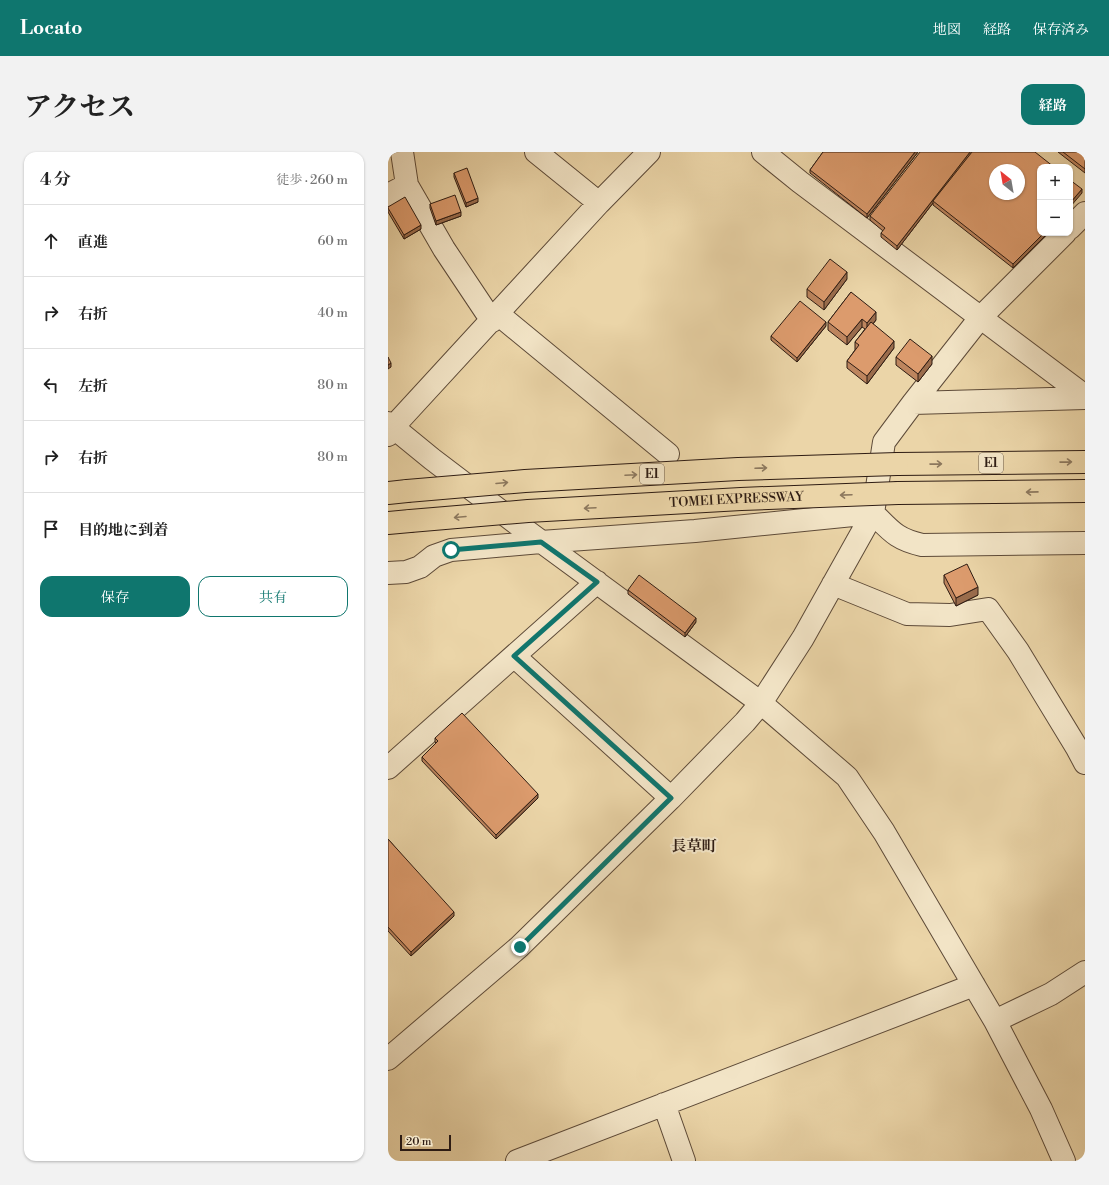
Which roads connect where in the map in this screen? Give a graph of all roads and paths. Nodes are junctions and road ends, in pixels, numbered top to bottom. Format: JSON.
{"nodes":[{"id":1,"x":402,"y":152,"type":"edge"},
{"id":2,"x":536,"y":152,"type":"edge"},
{"id":3,"x":649,"y":152,"type":"edge"},
{"id":4,"x":763,"y":152,"type":"edge"},
{"id":5,"x":407,"y":185,"type":"junction"},
{"id":6,"x":388,"y":195,"type":"edge"},
{"id":7,"x":599,"y":203,"type":"junction"},
{"id":8,"x":1085,"y":213,"type":"edge"},
{"id":9,"x":1073,"y":225,"type":"edge"},
{"id":10,"x":1062,"y":236,"type":"edge"},
{"id":11,"x":495,"y":317,"type":"junction"},
{"id":12,"x":980,"y":318,"type":"junction"},
{"id":13,"x":1085,"y":397,"type":"edge"},
{"id":14,"x":913,"y":403,"type":"junction"},
{"id":15,"x":390,"y":428,"type":"edge"},
{"id":16,"x":668,"y":454,"type":"dead end"},
{"id":17,"x":1085,"y":462,"type":"edge"},
{"id":18,"x":1085,"y":491,"type":"edge"},
{"id":19,"x":398,"y":492,"type":"edge"},
{"id":20,"x":873,"y":513,"type":"junction"},
{"id":21,"x":388,"y":523,"type":"edge"},
{"id":22,"x":541,"y":542,"type":"junction"},
{"id":23,"x":1085,"y":543,"type":"edge"},
{"id":24,"x":388,"y":574,"type":"edge"},
{"id":25,"x":597,"y":582,"type":"junction"},
{"id":26,"x":833,"y":584,"type":"junction"},
{"id":27,"x":514,"y":656,"type":"junction"},
{"id":28,"x":761,"y":703,"type":"junction"},
{"id":29,"x":1085,"y":763,"type":"edge"},
{"id":30,"x":388,"y":768,"type":"edge"},
{"id":31,"x":671,"y":798,"type":"junction"},
{"id":32,"x":1085,"y":972,"type":"edge"},
{"id":33,"x":974,"y":985,"type":"junction"},
{"id":34,"x":995,"y":1021,"type":"junction"},
{"id":35,"x":388,"y":1059,"type":"edge"},
{"id":36,"x":664,"y":1104,"type":"junction"},
{"id":37,"x":517,"y":1161,"type":"edge"},
{"id":38,"x":684,"y":1161,"type":"edge"},
{"id":39,"x":1064,"y":1161,"type":"edge"}],
"edges":[{"from":1,"to":5,"type":"street"},
{"from":2,"to":7,"type":"street"},
{"from":3,"to":7,"type":"street"},
{"from":4,"to":12,"type":"street"},
{"from":5,"to":6,"type":"street"},
{"from":5,"to":11,"type":"street"},
{"from":7,"to":11,"type":"street"},
{"from":8,"to":9,"type":"street"},
{"from":10,"to":12,"type":"street"},
{"from":11,"to":15,"type":"street"},
{"from":11,"to":16,"type":"street"},
{"from":12,"to":13,"type":"street"},
{"from":12,"to":14,"type":"street"},
{"from":13,"to":14,"type":"street"},
{"from":14,"to":20,"type":"street"},
{"from":15,"to":22,"type":"street"},
{"from":19,"to":17,"type":"highway","number":"E1","one_way":true,"bridge":true},
{"from":18,"to":21,"type":"highway","name":"TOMEI EXPRESSWAY","number":"E1","one_way":true,"bridge":true},
{"from":20,"to":22,"type":"street"},
{"from":20,"to":23,"type":"street"},
{"from":20,"to":26,"type":"street"},
{"from":22,"to":24,"type":"street"},
{"from":22,"to":25,"type":"street"},
{"from":25,"to":27,"type":"street"},
{"from":25,"to":28,"type":"street"},
{"from":26,"to":28,"type":"street"},
{"from":26,"to":29,"type":"street"},
{"from":27,"to":30,"type":"street"},
{"from":27,"to":31,"type":"street"},
{"from":28,"to":31,"type":"street"},
{"from":28,"to":33,"type":"street"},
{"from":31,"to":35,"type":"street"},
{"from":32,"to":34,"type":"street"},
{"from":33,"to":34,"type":"street"},
{"from":33,"to":36,"type":"street"},
{"from":34,"to":39,"type":"street"},
{"from":36,"to":37,"type":"street"},
{"from":36,"to":38,"type":"street"}]}
